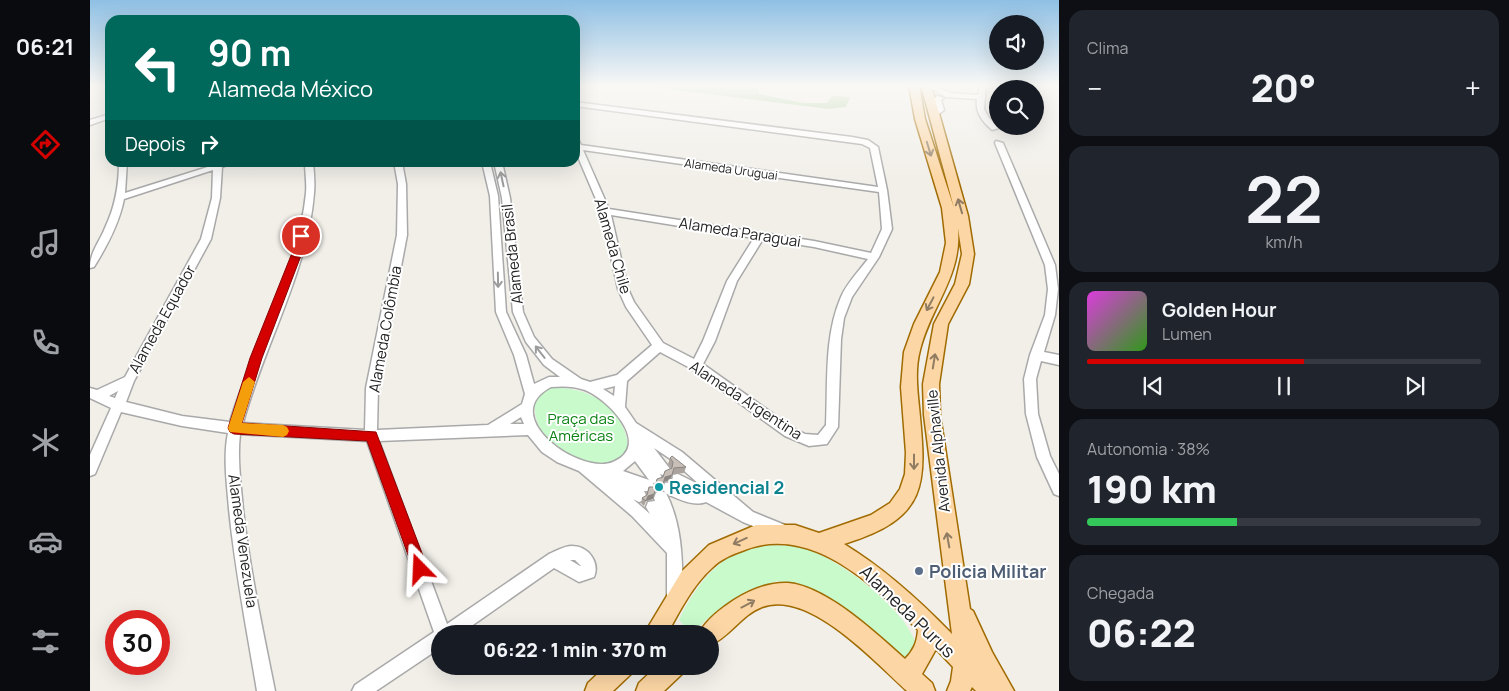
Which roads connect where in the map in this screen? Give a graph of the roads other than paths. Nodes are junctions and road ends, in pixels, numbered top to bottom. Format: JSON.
{"nodes":[{"id":1,"x":676,"y":117,"type":"edge"},
{"id":2,"x":920,"y":117,"type":"edge"},
{"id":3,"x":942,"y":117,"type":"edge"},
{"id":4,"x":105,"y":118,"type":"edge"},
{"id":5,"x":90,"y":124,"type":"edge"},
{"id":6,"x":999,"y":143,"type":"dead end"},
{"id":7,"x":580,"y":144,"type":"edge"},
{"id":8,"x":580,"y":151,"type":"edge"},
{"id":9,"x":123,"y":167,"type":"edge"},
{"id":10,"x":213,"y":167,"type":"edge"},
{"id":11,"x":221,"y":167,"type":"edge"},
{"id":12,"x":309,"y":167,"type":"edge"},
{"id":13,"x":399,"y":167,"type":"edge"},
{"id":14,"x":487,"y":167,"type":"edge"},
{"id":15,"x":499,"y":167,"type":"edge"},
{"id":16,"x":883,"y":190,"type":"junction"},
{"id":17,"x":121,"y":197,"type":"junction"},
{"id":18,"x":606,"y":211,"type":"junction"},
{"id":19,"x":760,"y":236,"type":"junction"},
{"id":20,"x":874,"y":257,"type":"junction"},
{"id":21,"x":90,"y":265,"type":"edge"},
{"id":22,"x":659,"y":346,"type":"junction"},
{"id":23,"x":1036,"y":355,"type":"junction"},
{"id":24,"x":1059,"y":360,"type":"edge"},
{"id":25,"x":696,"y":366,"type":"junction"},
{"id":26,"x":620,"y":379,"type":"junction"},
{"id":27,"x":129,"y":380,"type":"junction"},
{"id":28,"x":577,"y":383,"type":"junction"},
{"id":29,"x":590,"y":387,"type":"junction"},
{"id":30,"x":531,"y":393,"type":"junction"},
{"id":31,"x":94,"y":394,"type":"edge"},
{"id":32,"x":118,"y":402,"type":"junction"},
{"id":33,"x":527,"y":407,"type":"junction"},
{"id":34,"x":619,"y":408,"type":"junction"},
{"id":35,"x":234,"y":428,"type":"junction"},
{"id":36,"x":530,"y":429,"type":"junction"},
{"id":37,"x":490,"y":431,"type":"junction"},
{"id":38,"x":635,"y":432,"type":"junction"},
{"id":39,"x":371,"y":436,"type":"junction"},
{"id":40,"x":635,"y":450,"type":"junction"},
{"id":41,"x":595,"y":469,"type":"junction"},
{"id":42,"x":90,"y":470,"type":"edge"},
{"id":43,"x":655,"y":478,"type":"junction"},
{"id":44,"x":1059,"y":489,"type":"edge"},
{"id":45,"x":671,"y":493,"type":"junction"},
{"id":46,"x":726,"y":505,"type":"junction"},
{"id":47,"x":748,"y":517,"type":"junction"},
{"id":48,"x":787,"y":532,"type":"junction"},
{"id":49,"x":674,"y":542,"type":"junction"},
{"id":50,"x":821,"y":542,"type":"junction"},
{"id":51,"x":554,"y":558,"type":"dead end"},
{"id":52,"x":957,"y":588,"type":"junction"},
{"id":53,"x":675,"y":601,"type":"junction"},
{"id":54,"x":441,"y":625,"type":"edge"},
{"id":55,"x":457,"y":625,"type":"edge"},
{"id":56,"x":664,"y":625,"type":"edge"},
{"id":57,"x":719,"y":626,"type":"edge"},
{"id":58,"x":929,"y":628,"type":"junction"},
{"id":59,"x":431,"y":644,"type":"edge"},
{"id":60,"x":964,"y":665,"type":"junction"},
{"id":61,"x":904,"y":674,"type":"junction"},
{"id":62,"x":613,"y":675,"type":"edge"},
{"id":63,"x":664,"y":675,"type":"edge"},
{"id":64,"x":266,"y":691,"type":"edge"},
{"id":65,"x":362,"y":691,"type":"edge"},
{"id":66,"x":596,"y":691,"type":"edge"},
{"id":67,"x":647,"y":691,"type":"edge"},
{"id":68,"x":924,"y":691,"type":"edge"},
{"id":69,"x":958,"y":691,"type":"edge"},
{"id":70,"x":992,"y":691,"type":"edge"},
{"id":71,"x":1003,"y":691,"type":"edge"}],
"edges":[{"from":1,"to":16,"type":"street","name":"Alameda Argentina"},
{"from":2,"to":50,"type":"main road","name":"Avenida Alphaville","one_way":true},
{"from":52,"to":3,"type":"main road","name":"Avenida Alphaville","one_way":true},
{"from":4,"to":5,"type":"street"},
{"from":6,"to":23,"type":"street"},
{"from":7,"to":16,"type":"street","name":"Alameda Uruguai"},
{"from":8,"to":18,"type":"street","name":"Alameda Chile"},
{"from":9,"to":17,"type":"street"},
{"from":10,"to":17,"type":"street"},
{"from":11,"to":27,"type":"street","name":"Alameda Equador"},
{"from":12,"to":35,"type":"street","name":"Alameda Venezuela"},
{"from":13,"to":39,"type":"street","name":"Alameda Colômbia"},
{"from":14,"to":30,"type":"street","name":"Alameda Brasil","one_way":true},
{"from":28,"to":15,"type":"street","name":"Alameda Brasil","one_way":true},
{"from":16,"to":20,"type":"street","name":"Alameda Argentina"},
{"from":17,"to":21,"type":"street"},
{"from":18,"to":19,"type":"street","name":"Alameda Paraguai"},
{"from":18,"to":22,"type":"street","name":"Alameda Chile"},
{"from":19,"to":20,"type":"street","name":"Alameda Paraguai"},
{"from":19,"to":25,"type":"street"},
{"from":20,"to":25,"type":"street","name":"Alameda Argentina"},
{"from":22,"to":25,"type":"street","name":"Alameda Argentina"},
{"from":22,"to":26,"type":"street"},
{"from":23,"to":24,"type":"street"},
{"from":23,"to":44,"type":"street"},
{"from":26,"to":29,"type":"street"},
{"from":26,"to":34,"type":"street"},
{"from":27,"to":31,"type":"street"},
{"from":27,"to":32,"type":"street","name":"Alameda Equador"},
{"from":28,"to":29,"type":"street"},
{"from":28,"to":30,"type":"street"},
{"from":29,"to":34,"type":"street"},
{"from":30,"to":33,"type":"street"},
{"from":31,"to":32,"type":"street"},
{"from":32,"to":35,"type":"street"},
{"from":32,"to":42,"type":"street","name":"Alameda Equador"},
{"from":33,"to":36,"type":"street"},
{"from":33,"to":37,"type":"street"},
{"from":34,"to":38,"type":"street"},
{"from":35,"to":39,"type":"street"},
{"from":35,"to":64,"type":"street","name":"Alameda Venezuela"},
{"from":36,"to":37,"type":"street"},
{"from":36,"to":41,"type":"street"},
{"from":37,"to":39,"type":"street"},
{"from":38,"to":40,"type":"street"},
{"from":38,"to":43,"type":"street"},
{"from":38,"to":47,"type":"street"},
{"from":39,"to":54,"type":"street","name":"Alameda Colômbia"},
{"from":40,"to":41,"type":"street"},
{"from":40,"to":43,"type":"street"},
{"from":41,"to":43,"type":"street"},
{"from":41,"to":49,"type":"street"},
{"from":45,"to":46,"type":"street"},
{"from":45,"to":46,"type":"street"},
{"from":45,"to":49,"type":"street"},
{"from":46,"to":47,"type":"street"},
{"from":47,"to":48,"type":"street"},
{"from":48,"to":50,"type":"main road","name":"Alameda Purus"},
{"from":48,"to":53,"type":"main road","name":"Alameda Purus","one_way":true},
{"from":49,"to":53,"type":"street"},
{"from":50,"to":58,"type":"main road","name":"Alameda Purus"},
{"from":51,"to":55,"type":"street"},
{"from":52,"to":60,"type":"main road"},
{"from":52,"to":71,"type":"main road"},
{"from":53,"to":56,"type":"main road","name":"Alameda Purus"},
{"from":57,"to":61,"type":"main road","one_way":true},
{"from":58,"to":60,"type":"main road","name":"Alameda Purus"},
{"from":58,"to":61,"type":"main road"},
{"from":59,"to":65,"type":"street"},
{"from":60,"to":69,"type":"main road"},
{"from":60,"to":70,"type":"main road","name":"Alameda Purus"},
{"from":61,"to":68,"type":"main road"},
{"from":62,"to":66,"type":"main road"},
{"from":63,"to":67,"type":"main road"}]}
